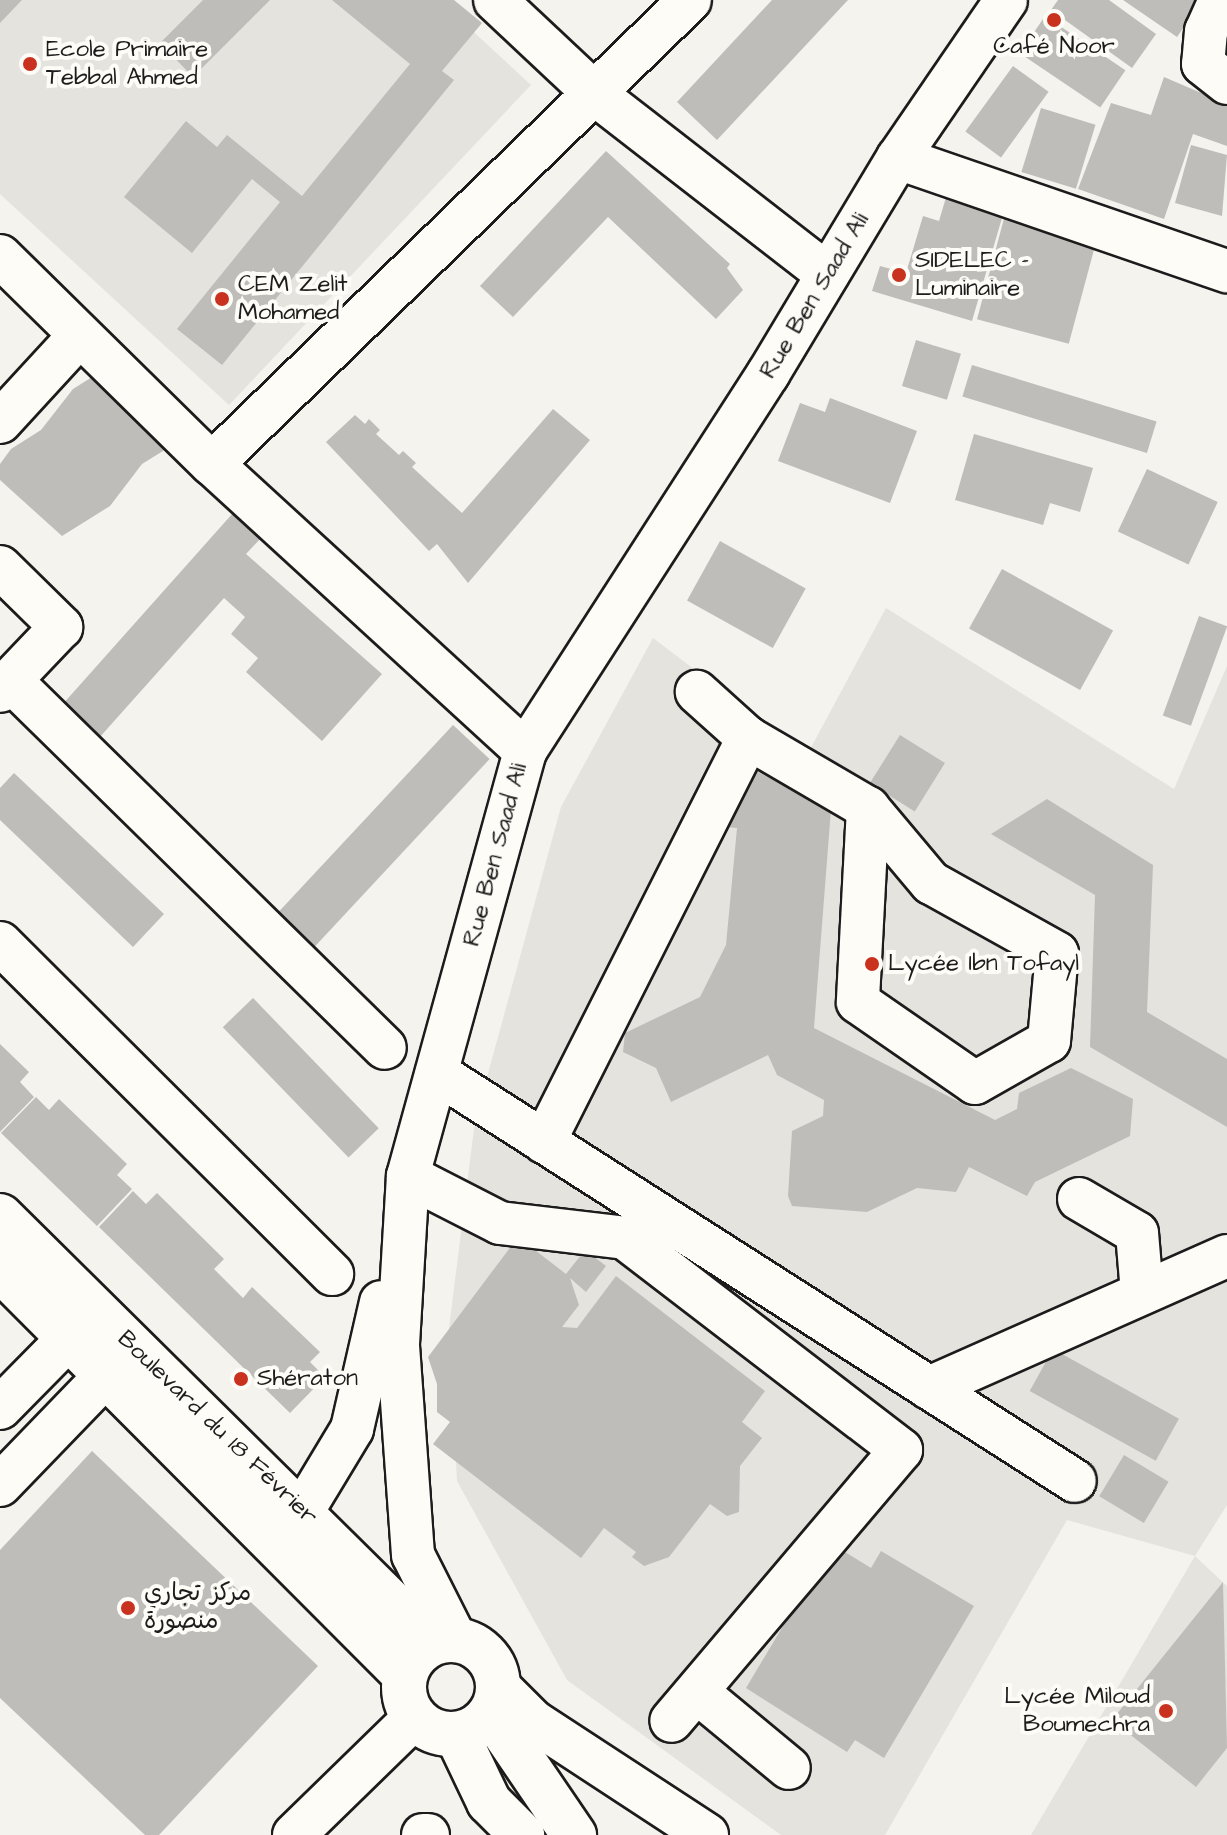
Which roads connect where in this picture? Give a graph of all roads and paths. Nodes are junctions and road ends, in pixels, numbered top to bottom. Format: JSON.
{"nodes":[{"id":1,"x":495,"y":0,"type":"edge"},
{"id":2,"x":690,"y":0,"type":"edge"},
{"id":3,"x":1006,"y":0,"type":"edge"},
{"id":4,"x":1220,"y":0,"type":"edge"},
{"id":5,"x":1227,"y":83,"type":"edge"},
{"id":6,"x":595,"y":94,"type":"junction"},
{"id":7,"x":898,"y":158,"type":"junction"},
{"id":8,"x":0,"y":256,"type":"edge"},
{"id":9,"x":1227,"y":271,"type":"edge"},
{"id":10,"x":827,"y":274,"type":"junction"},
{"id":11,"x":80,"y":335,"type":"junction"},
{"id":12,"x":0,"y":422,"type":"edge"},
{"id":13,"x":212,"y":464,"type":"junction"},
{"id":14,"x":0,"y":567,"type":"edge"},
{"id":15,"x":5,"y":685,"type":"edge"},
{"id":16,"x":697,"y":692,"type":"dead end"},
{"id":17,"x":748,"y":738,"type":"junction"},
{"id":18,"x":525,"y":751,"type":"junction"},
{"id":19,"x":868,"y":808,"type":"junction"},
{"id":20,"x":0,"y":943,"type":"edge"},
{"id":21,"x":385,"y":1048,"type":"dead end"},
{"id":22,"x":437,"y":1073,"type":"junction"},
{"id":23,"x":544,"y":1142,"type":"junction"},
{"id":24,"x":408,"y":1176,"type":"junction"},
{"id":25,"x":1079,"y":1199,"type":"dead end"},
{"id":26,"x":0,"y":1216,"type":"edge"},
{"id":27,"x":1227,"y":1256,"type":"edge"},
{"id":28,"x":0,"y":1269,"type":"edge"},
{"id":29,"x":332,"y":1274,"type":"dead end"},
{"id":30,"x":1142,"y":1293,"type":"junction"},
{"id":31,"x":71,"y":1336,"type":"junction"},
{"id":32,"x":108,"y":1373,"type":"junction"},
{"id":33,"x":929,"y":1388,"type":"junction"},
{"id":34,"x":0,"y":1408,"type":"edge"},
{"id":35,"x":1075,"y":1481,"type":"dead end"},
{"id":36,"x":0,"y":1485,"type":"edge"},
{"id":37,"x":302,"y":1512,"type":"junction"},
{"id":38,"x":431,"y":1653,"type":"junction"},
{"id":39,"x":482,"y":1711,"type":"junction"},
{"id":40,"x":414,"y":1718,"type":"junction"},
{"id":41,"x":789,"y":1768,"type":"dead end"},
{"id":42,"x":294,"y":1835,"type":"edge"},
{"id":43,"x":522,"y":1835,"type":"edge"},
{"id":44,"x":574,"y":1835,"type":"edge"},
{"id":45,"x":707,"y":1835,"type":"edge"}],
"edges":[{"from":1,"to":6,"type":"street"},
{"from":2,"to":6,"type":"street"},
{"from":3,"to":7,"type":"street","name":"Rue Ben Saad Ali"},
{"from":4,"to":5,"type":"street"},
{"from":6,"to":10,"type":"street"},
{"from":6,"to":13,"type":"street"},
{"from":7,"to":9,"type":"street"},
{"from":7,"to":10,"type":"street","name":"Rue Ben Saad Ali"},
{"from":8,"to":11,"type":"street"},
{"from":10,"to":18,"type":"street","name":"Rue Ben Saad Ali"},
{"from":11,"to":12,"type":"street"},
{"from":11,"to":13,"type":"street"},
{"from":13,"to":18,"type":"street"},
{"from":14,"to":15,"type":"street"},
{"from":15,"to":21,"type":"street"},
{"from":16,"to":17,"type":"street"},
{"from":17,"to":19,"type":"street"},
{"from":17,"to":23,"type":"street"},
{"from":18,"to":22,"type":"street","name":"Rue Ben Saad Ali"},
{"from":19,"to":19,"type":"street"},
{"from":20,"to":29,"type":"street"},
{"from":22,"to":23,"type":"street"},
{"from":22,"to":24,"type":"street","name":"Rue Ben Saad Ali"},
{"from":23,"to":33,"type":"street"},
{"from":24,"to":37,"type":"street"},
{"from":24,"to":38,"type":"street","name":"Rue Ben Saad Ali"},
{"from":24,"to":41,"type":"street"},
{"from":25,"to":30,"type":"street"},
{"from":26,"to":37,"type":"main road","name":"Boulevard du 18 Février"},
{"from":27,"to":30,"type":"street"},
{"from":28,"to":31,"type":"main road","name":"Boulevard du 18 Février"},
{"from":30,"to":33,"type":"street"},
{"from":31,"to":32,"type":"main road","name":"Boulevard du 18 Février"},
{"from":31,"to":34,"type":"street"},
{"from":32,"to":36,"type":"street"},
{"from":32,"to":38,"type":"main road","name":"Boulevard du 18 Février"},
{"from":33,"to":35,"type":"street"},
{"from":37,"to":38,"type":"main road","name":"Boulevard du 18 Février"},
{"from":38,"to":39,"type":"main road"},
{"from":38,"to":40,"type":"main road"},
{"from":39,"to":40,"type":"main road"},
{"from":39,"to":43,"type":"main road"},
{"from":39,"to":44,"type":"main road"},
{"from":39,"to":45,"type":"street"},
{"from":40,"to":42,"type":"street"}]}
